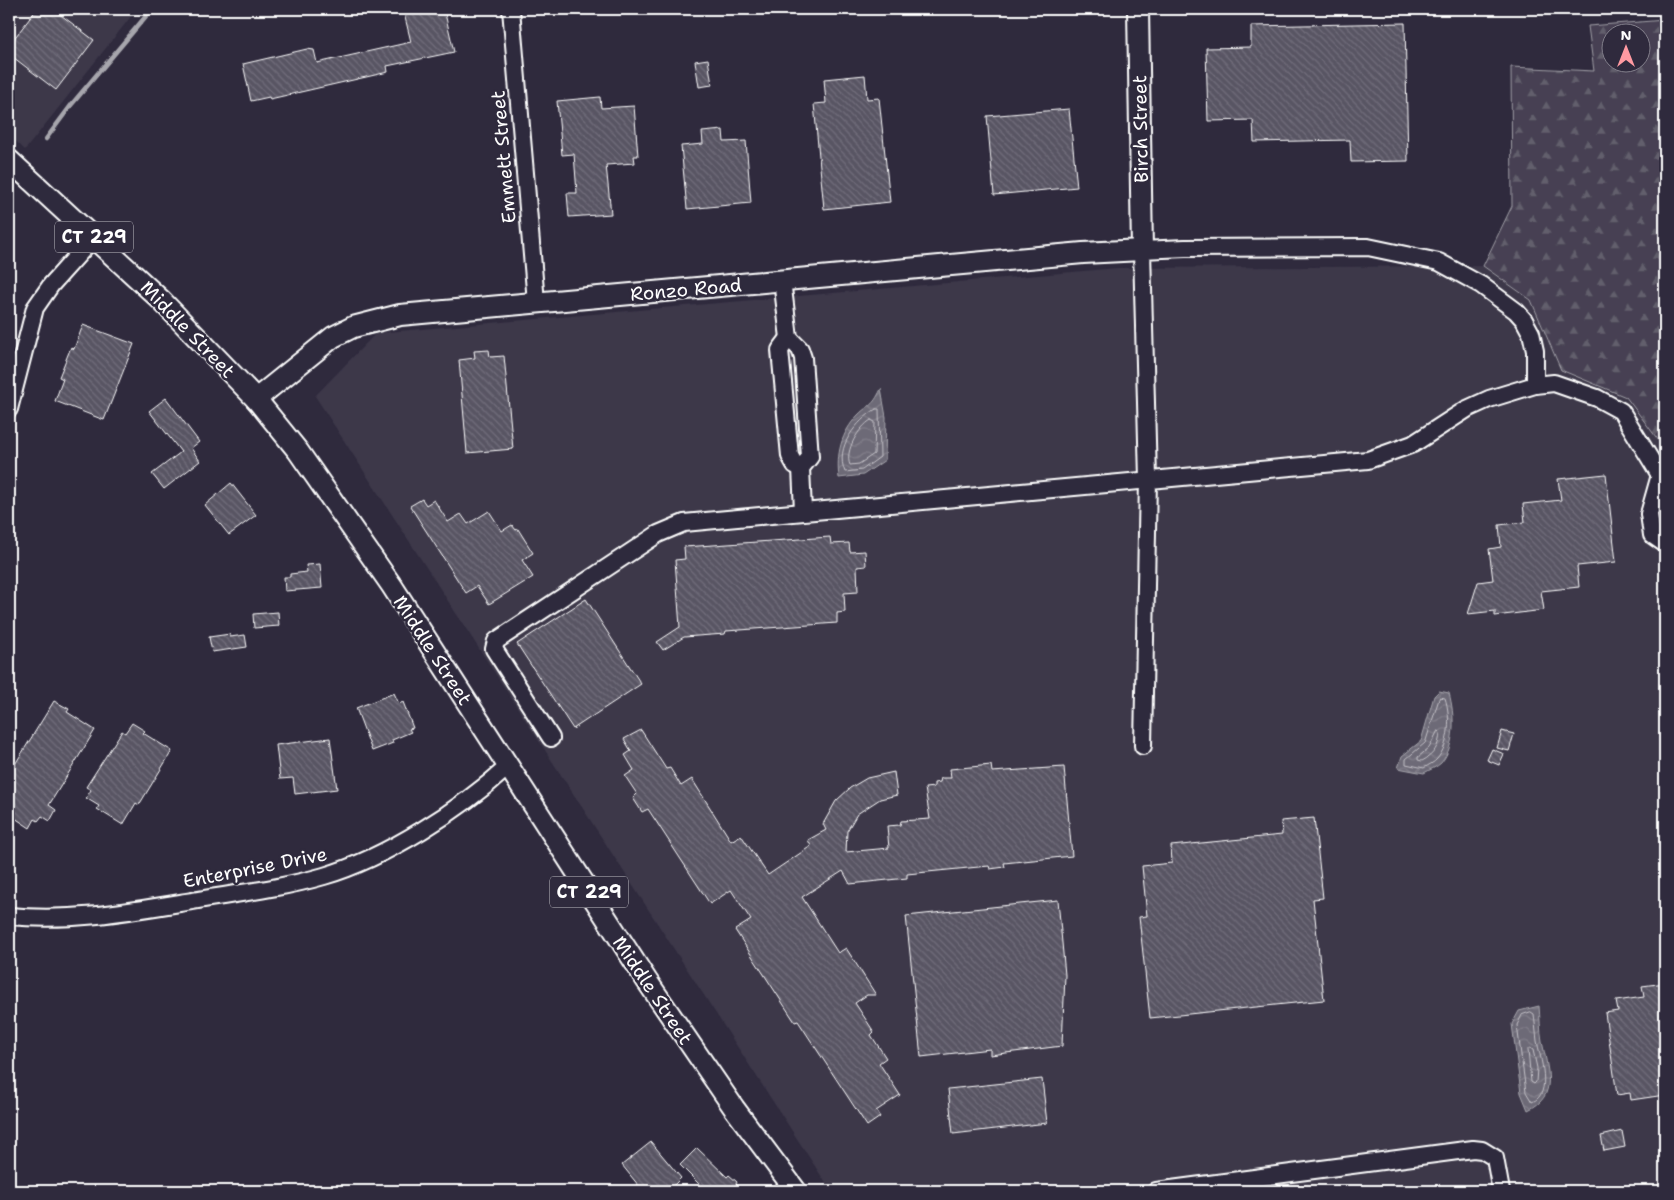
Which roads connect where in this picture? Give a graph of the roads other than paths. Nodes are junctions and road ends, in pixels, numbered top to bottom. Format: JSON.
{"nodes":[{"id":1,"x":511,"y":9,"type":"edge"},
{"id":2,"x":1138,"y":9,"type":"edge"},
{"id":3,"x":9,"y":160,"type":"edge"},
{"id":4,"x":94,"y":237,"type":"junction"},
{"id":5,"x":1142,"y":250,"type":"junction"},
{"id":6,"x":782,"y":280,"type":"junction"},
{"id":7,"x":536,"y":302,"type":"junction"},
{"id":8,"x":789,"y":338,"type":"junction"},
{"id":9,"x":1535,"y":385,"type":"junction"},
{"id":10,"x":256,"y":399,"type":"junction"},
{"id":11,"x":9,"y":409,"type":"edge"},
{"id":12,"x":801,"y":468,"type":"junction"},
{"id":13,"x":1663,"y":478,"type":"edge"},
{"id":14,"x":1148,"y":480,"type":"junction"},
{"id":15,"x":803,"y":512,"type":"junction"},
{"id":16,"x":1665,"y":544,"type":"edge"},
{"id":17,"x":551,"y":738,"type":"dead end"},
{"id":18,"x":1143,"y":746,"type":"dead end"},
{"id":19,"x":509,"y":766,"type":"junction"},
{"id":20,"x":9,"y":916,"type":"edge"},
{"id":21,"x":796,"y":1191,"type":"edge"},
{"id":22,"x":1156,"y":1191,"type":"edge"},
{"id":23,"x":1501,"y":1191,"type":"edge"}],
"edges":[{"from":1,"to":7,"type":"street","name":"Emmett Street"},
{"from":2,"to":5,"type":"main road","name":"Birch Street"},
{"from":3,"to":4,"type":"main road","name":"Middle Street","number":"CT 229"},
{"from":4,"to":10,"type":"main road","name":"Middle Street","number":"CT 229"},
{"from":4,"to":11,"type":"street"},
{"from":5,"to":6,"type":"main road","name":"Ronzo Road"},
{"from":5,"to":9,"type":"street"},
{"from":5,"to":14,"type":"street"},
{"from":6,"to":7,"type":"main road","name":"Ronzo Road"},
{"from":6,"to":8,"type":"street"},
{"from":7,"to":10,"type":"main road","name":"Ronzo Road"},
{"from":8,"to":12,"type":"street"},
{"from":8,"to":12,"type":"street"},
{"from":9,"to":13,"type":"street"},
{"from":9,"to":14,"type":"street"},
{"from":10,"to":19,"type":"main road","name":"Middle Street","number":"CT 229"},
{"from":12,"to":15,"type":"street"},
{"from":13,"to":16,"type":"street"},
{"from":14,"to":15,"type":"street"},
{"from":14,"to":18,"type":"street"},
{"from":15,"to":17,"type":"street"},
{"from":19,"to":20,"type":"street","name":"Enterprise Drive"},
{"from":19,"to":21,"type":"main road","name":"Middle Street","number":"CT 229"},
{"from":22,"to":23,"type":"street"}]}
